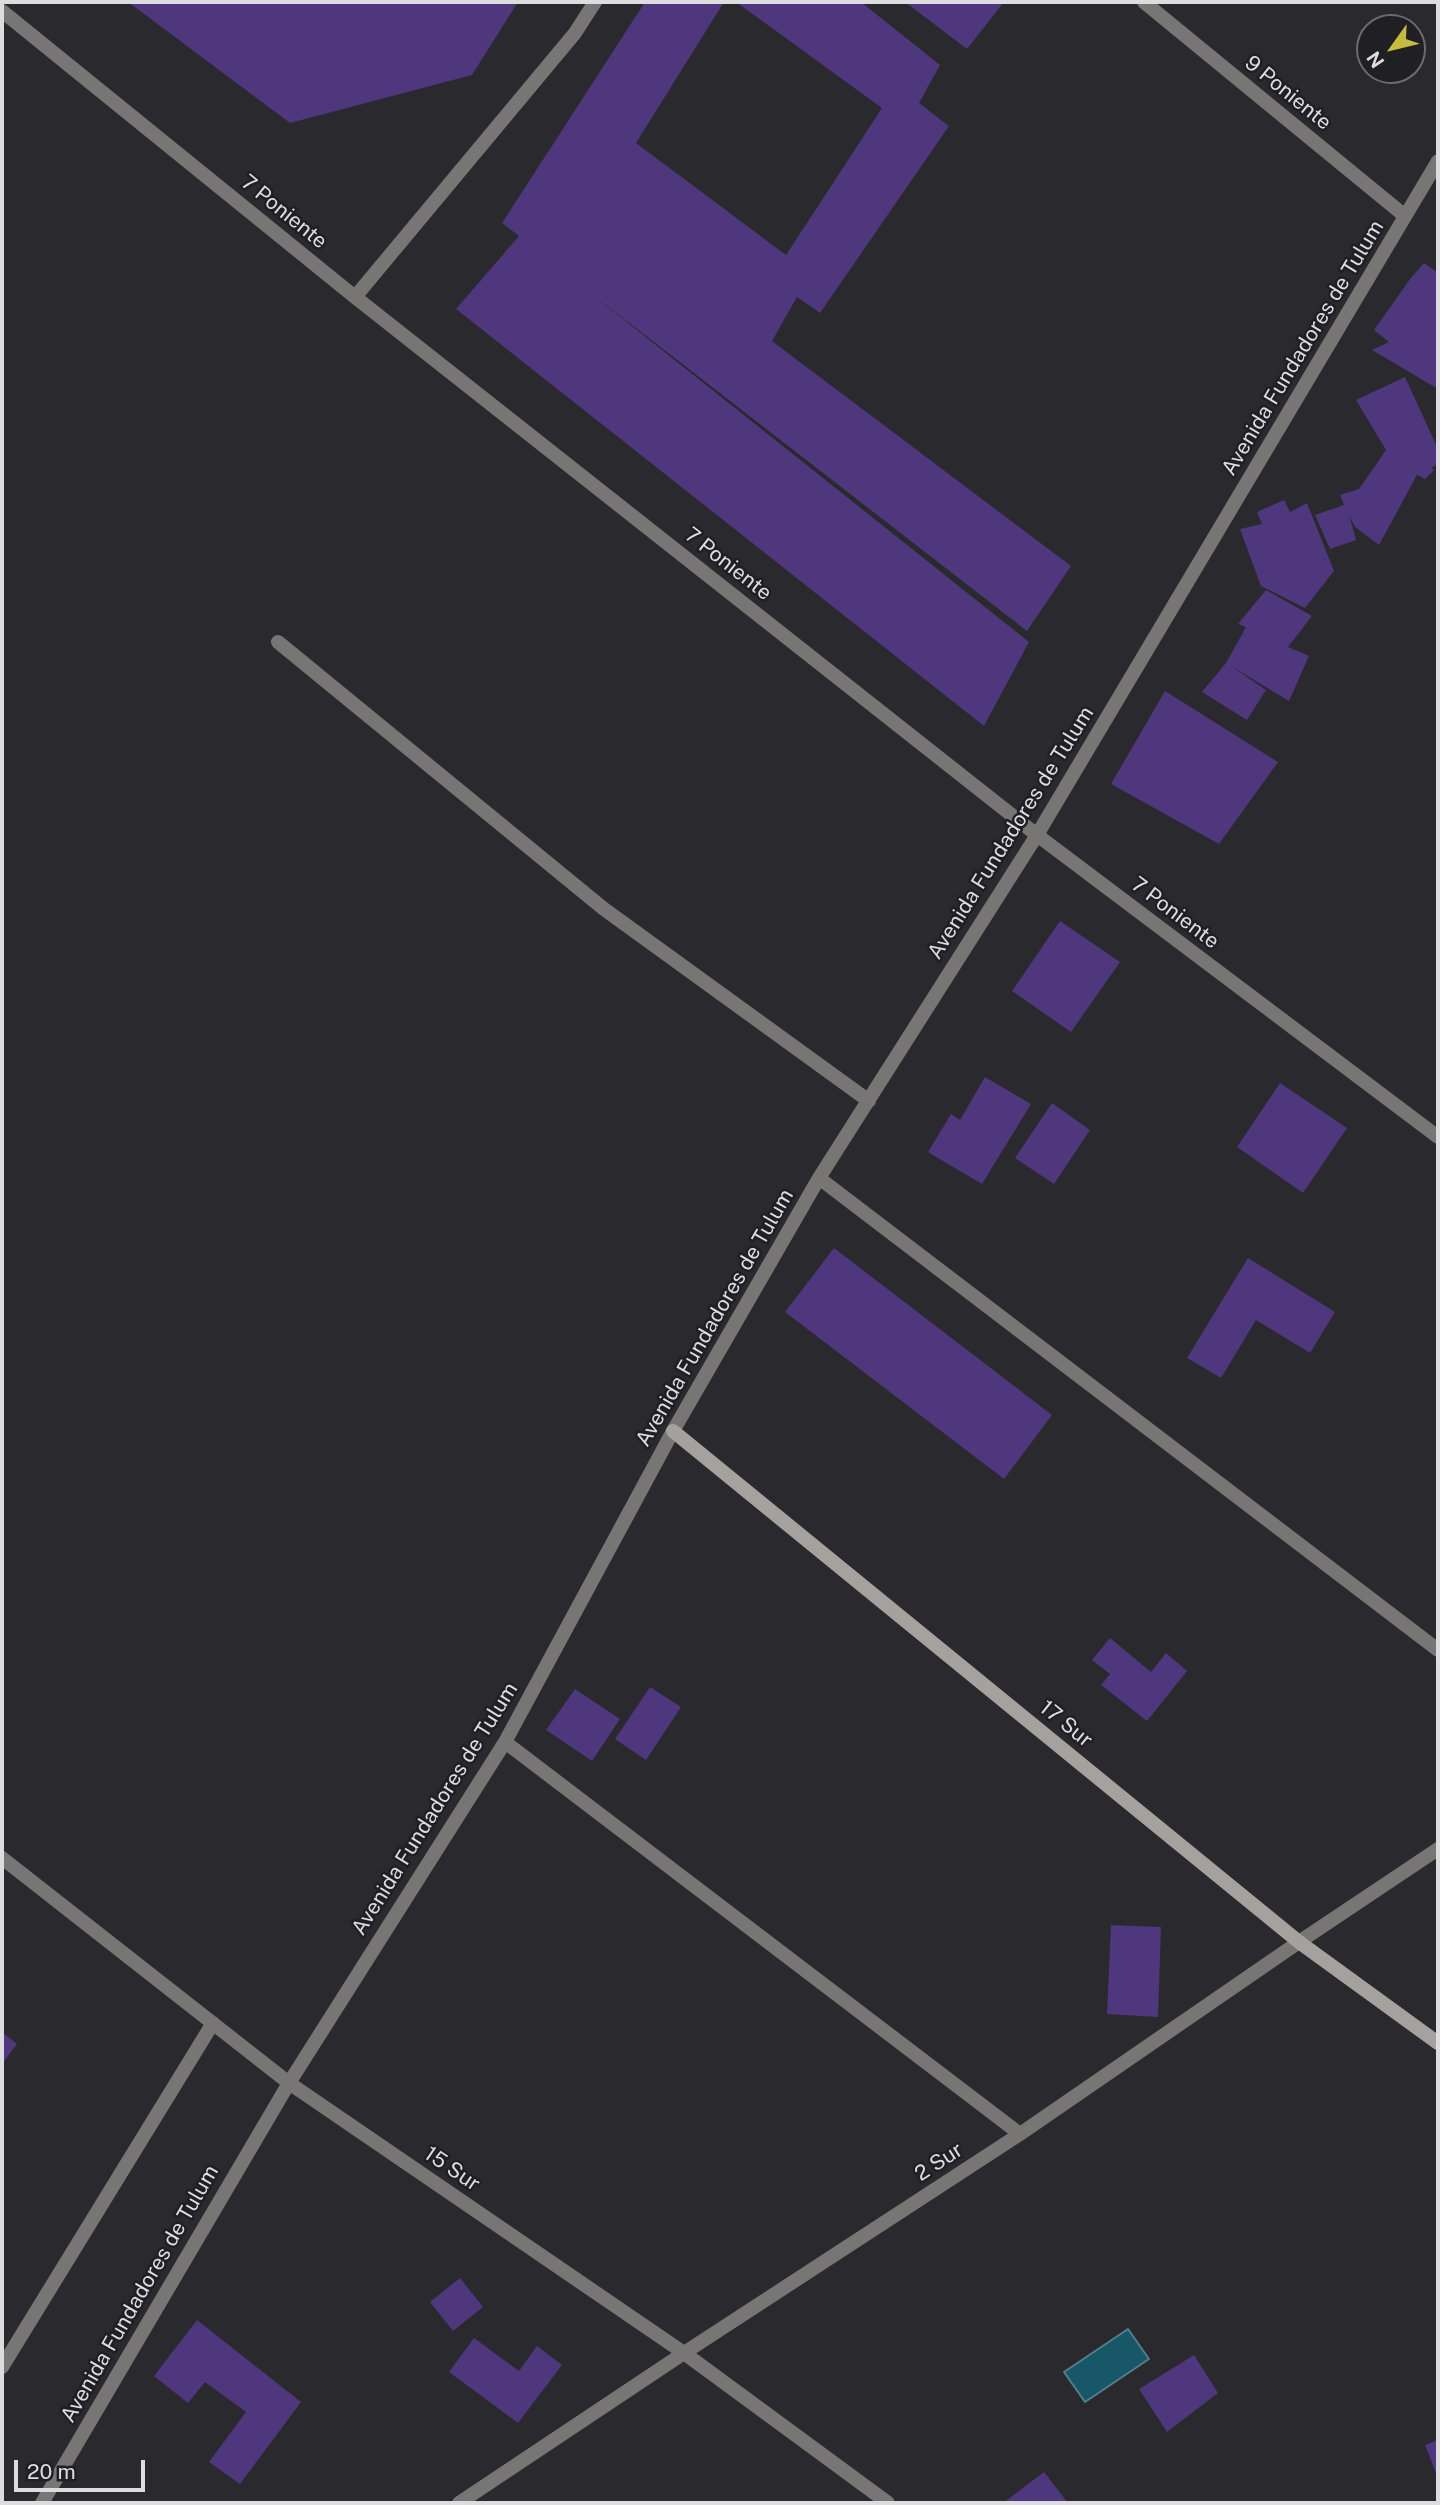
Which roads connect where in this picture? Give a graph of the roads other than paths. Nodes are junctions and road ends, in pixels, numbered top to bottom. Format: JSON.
{"nodes":[{"id":1,"x":595,"y":2,"type":"edge"},
{"id":2,"x":1144,"y":2,"type":"edge"},
{"id":3,"x":2,"y":11,"type":"edge"},
{"id":4,"x":1438,"y":161,"type":"edge"},
{"id":5,"x":1405,"y":216,"type":"junction"},
{"id":6,"x":355,"y":297,"type":"junction"},
{"id":7,"x":278,"y":642,"type":"dead end"},
{"id":8,"x":1037,"y":835,"type":"junction"},
{"id":9,"x":869,"y":1101,"type":"junction"},
{"id":10,"x":1438,"y":1137,"type":"edge"},
{"id":11,"x":819,"y":1178,"type":"junction"},
{"id":12,"x":673,"y":1431,"type":"junction"},
{"id":13,"x":1438,"y":1650,"type":"edge"},
{"id":14,"x":505,"y":1742,"type":"junction"},
{"id":15,"x":1438,"y":1849,"type":"edge"},
{"id":16,"x":2,"y":1858,"type":"edge"},
{"id":17,"x":1299,"y":1942,"type":"junction"},
{"id":18,"x":212,"y":2023,"type":"junction"},
{"id":19,"x":1438,"y":2043,"type":"edge"},
{"id":20,"x":289,"y":2083,"type":"junction"},
{"id":21,"x":1020,"y":2134,"type":"junction"},
{"id":22,"x":684,"y":2353,"type":"junction"},
{"id":23,"x":2,"y":2367,"type":"edge"},
{"id":24,"x":42,"y":2503,"type":"edge"},
{"id":25,"x":459,"y":2503,"type":"edge"},
{"id":26,"x":888,"y":2503,"type":"edge"}],
"edges":[{"from":1,"to":6,"type":"street"},
{"from":2,"to":5,"type":"street","name":"9 Poniente"},
{"from":3,"to":6,"type":"street","name":"7 Poniente"},
{"from":4,"to":5,"type":"street","name":"Avenida Fundadores de Tulum"},
{"from":5,"to":8,"type":"street","name":"Avenida Fundadores de Tulum"},
{"from":6,"to":8,"type":"street","name":"7 Poniente"},
{"from":7,"to":9,"type":"street"},
{"from":8,"to":9,"type":"street","name":"Avenida Fundadores de Tulum"},
{"from":8,"to":10,"type":"street","name":"7 Poniente"},
{"from":9,"to":11,"type":"street","name":"Avenida Fundadores de Tulum"},
{"from":11,"to":12,"type":"street","name":"Avenida Fundadores de Tulum"},
{"from":11,"to":13,"type":"street"},
{"from":12,"to":14,"type":"street","name":"Avenida Fundadores de Tulum"},
{"from":12,"to":17,"type":"street","name":"17 Sur"},
{"from":14,"to":20,"type":"street","name":"Avenida Fundadores de Tulum"},
{"from":14,"to":21,"type":"street"},
{"from":15,"to":17,"type":"street","name":"2 Sur"},
{"from":16,"to":18,"type":"street","name":"15 Sur"},
{"from":17,"to":19,"type":"street","name":"17 Sur"},
{"from":17,"to":21,"type":"street","name":"2 Sur"},
{"from":18,"to":20,"type":"street","name":"15 Sur"},
{"from":18,"to":23,"type":"street"},
{"from":20,"to":22,"type":"street","name":"15 Sur"},
{"from":20,"to":24,"type":"street","name":"Avenida Fundadores de Tulum"},
{"from":21,"to":22,"type":"street","name":"2 Sur"},
{"from":22,"to":25,"type":"street","name":"2 Sur"},
{"from":22,"to":26,"type":"street","name":"15 Sur"}]}
